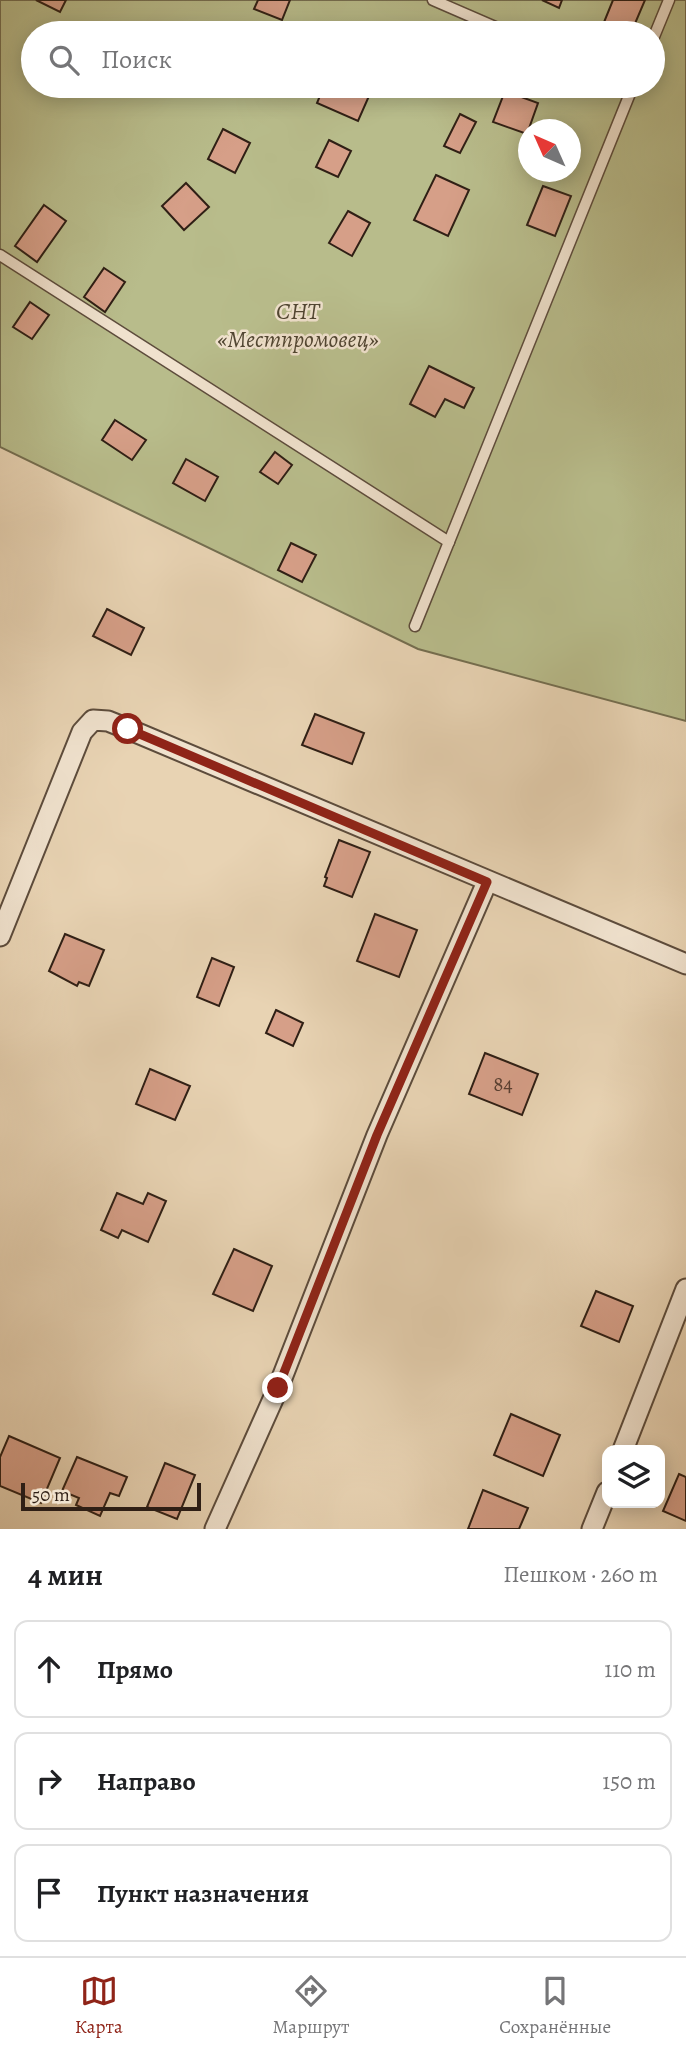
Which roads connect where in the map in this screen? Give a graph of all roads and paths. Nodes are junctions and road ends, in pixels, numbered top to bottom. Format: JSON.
{"nodes":[{"id":1,"x":433,"y":0,"type":"edge"},
{"id":2,"x":669,"y":0,"type":"edge"},
{"id":3,"x":481,"y":21,"type":"edge"},
{"id":4,"x":660,"y":21,"type":"edge"},
{"id":5,"x":626,"y":98,"type":"edge"},
{"id":6,"x":0,"y":256,"type":"edge"},
{"id":7,"x":449,"y":542,"type":"junction"},
{"id":8,"x":415,"y":626,"type":"dead end"},
{"id":9,"x":487,"y":882,"type":"junction"},
{"id":10,"x":0,"y":936,"type":"edge"},
{"id":11,"x":686,"y":964,"type":"edge"},
{"id":12,"x":686,"y":1289,"type":"edge"},
{"id":13,"x":625,"y":1445,"type":"edge"},
{"id":14,"x":602,"y":1504,"type":"edge"},
{"id":15,"x":215,"y":1529,"type":"edge"},
{"id":16,"x":592,"y":1529,"type":"edge"}],
"edges":[{"from":1,"to":3,"type":"lane"},
{"from":2,"to":4,"type":"lane"},
{"from":5,"to":7,"type":"lane"},
{"from":6,"to":7,"type":"lane"},
{"from":7,"to":8,"type":"lane"},
{"from":9,"to":10,"type":"street"},
{"from":9,"to":11,"type":"street"},
{"from":9,"to":15,"type":"street"},
{"from":12,"to":13,"type":"street"},
{"from":14,"to":16,"type":"street"}]}
